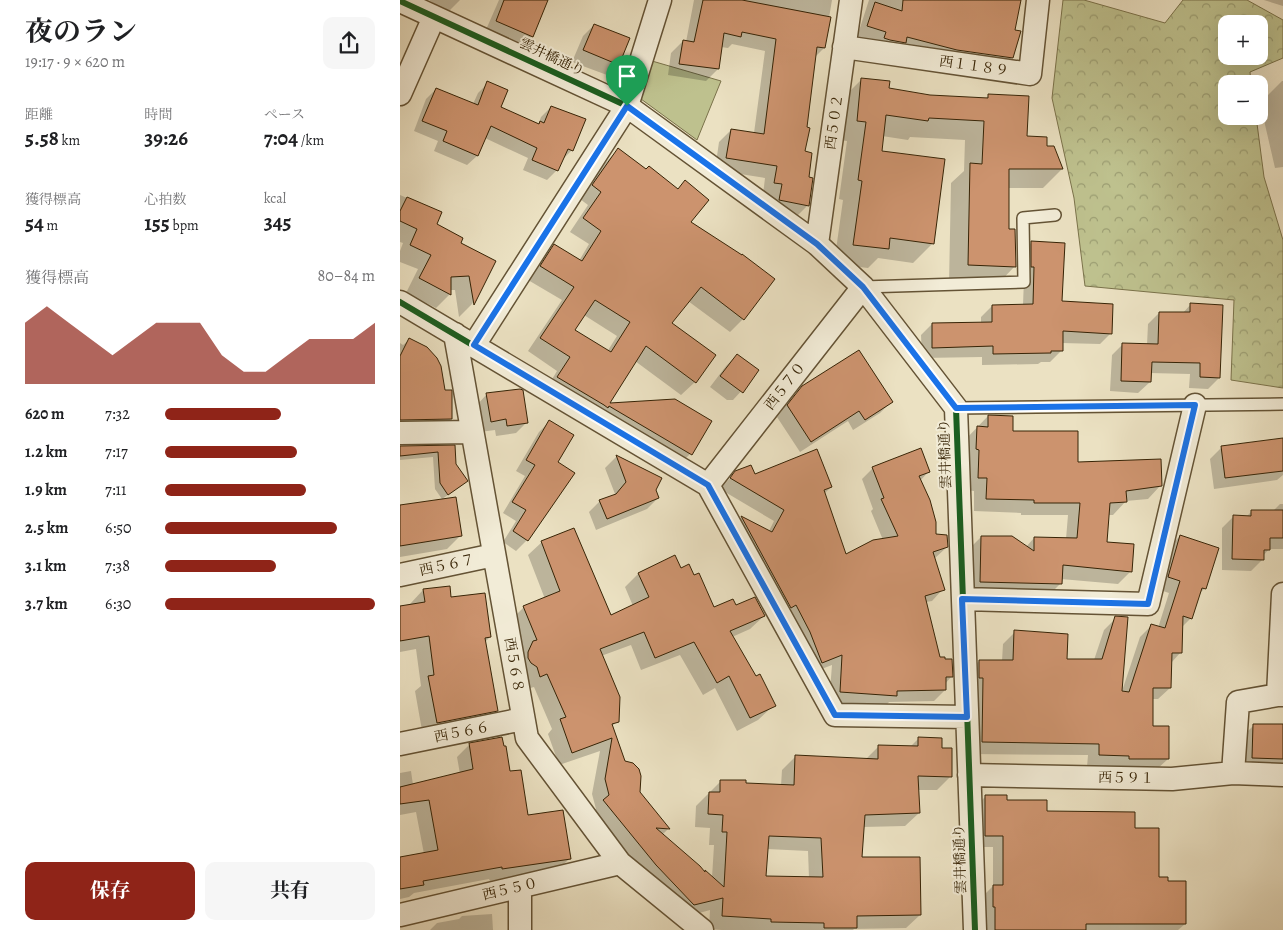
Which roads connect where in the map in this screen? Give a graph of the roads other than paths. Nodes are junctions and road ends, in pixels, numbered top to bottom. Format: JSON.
{"nodes":[{"id":1,"x":660,"y":0,"type":"edge"},
{"id":2,"x":851,"y":0,"type":"edge"},
{"id":3,"x":1038,"y":0,"type":"edge"},
{"id":4,"x":400,"y":1,"type":"edge"},
{"id":5,"x":434,"y":16,"type":"junction"},
{"id":6,"x":844,"y":47,"type":"junction"},
{"id":7,"x":400,"y":94,"type":"edge"},
{"id":8,"x":627,"y":106,"type":"junction"},
{"id":9,"x":1055,"y":215,"type":"dead end"},
{"id":10,"x":817,"y":244,"type":"junction"},
{"id":11,"x":863,"y":287,"type":"junction"},
{"id":12,"x":400,"y":302,"type":"edge"},
{"id":13,"x":464,"y":339,"type":"junction"},
{"id":14,"x":1283,"y":404,"type":"edge"},
{"id":15,"x":1195,"y":405,"type":"junction"},
{"id":16,"x":956,"y":408,"type":"junction"},
{"id":17,"x":472,"y":432,"type":"junction"},
{"id":18,"x":400,"y":433,"type":"edge"},
{"id":19,"x":708,"y":485,"type":"junction"},
{"id":20,"x":494,"y":556,"type":"junction"},
{"id":21,"x":400,"y":575,"type":"edge"},
{"id":22,"x":1283,"y":594,"type":"edge"},
{"id":23,"x":962,"y":599,"type":"junction"},
{"id":24,"x":1280,"y":695,"type":"edge"},
{"id":25,"x":967,"y":717,"type":"junction"},
{"id":26,"x":523,"y":719,"type":"junction"},
{"id":27,"x":400,"y":744,"type":"edge"},
{"id":28,"x":1233,"y":773,"type":"junction"},
{"id":29,"x":969,"y":775,"type":"junction"},
{"id":30,"x":1283,"y":775,"type":"edge"},
{"id":31,"x":620,"y":863,"type":"junction"},
{"id":32,"x":520,"y":887,"type":"junction"},
{"id":33,"x":400,"y":915,"type":"edge"},
{"id":34,"x":520,"y":930,"type":"edge"},
{"id":35,"x":702,"y":930,"type":"edge"},
{"id":36,"x":975,"y":930,"type":"edge"}],
"edges":[{"from":1,"to":8,"type":"street"},
{"from":2,"to":6,"type":"street","name":"西５０２"},
{"from":3,"to":6,"type":"street","name":"西１１８９"},
{"from":4,"to":5,"type":"street","name":"雲井橋通り"},
{"from":5,"to":7,"type":"street"},
{"from":5,"to":8,"type":"street","name":"雲井橋通り"},
{"from":6,"to":10,"type":"street","name":"西５０２"},
{"from":8,"to":10,"type":"street","name":"雲井橋通り"},
{"from":8,"to":13,"type":"street"},
{"from":9,"to":11,"type":"lane"},
{"from":10,"to":11,"type":"street","name":"雲井橋通り"},
{"from":11,"to":16,"type":"street","name":"雲井橋通り"},
{"from":11,"to":19,"type":"street","name":"西５７０"},
{"from":12,"to":13,"type":"street"},
{"from":13,"to":17,"type":"street","name":"西５６８"},
{"from":13,"to":19,"type":"street"},
{"from":14,"to":15,"type":"lane"},
{"from":15,"to":16,"type":"lane"},
{"from":15,"to":23,"type":"street"},
{"from":16,"to":23,"type":"street","name":"雲井橋通り"},
{"from":17,"to":18,"type":"street"},
{"from":17,"to":20,"type":"street","name":"西５６８"},
{"from":19,"to":25,"type":"street"},
{"from":20,"to":21,"type":"street","name":"西５６７"},
{"from":20,"to":26,"type":"street","name":"西５６８"},
{"from":22,"to":24,"type":"street"},
{"from":23,"to":25,"type":"street","name":"雲井橋通り"},
{"from":24,"to":28,"type":"street"},
{"from":25,"to":29,"type":"street","name":"雲井橋通り"},
{"from":26,"to":27,"type":"street","name":"西５６６"},
{"from":26,"to":31,"type":"street","name":"西５６８"},
{"from":28,"to":29,"type":"street","name":"西５９１"},
{"from":28,"to":30,"type":"street","name":"西５９１"},
{"from":29,"to":36,"type":"street","name":"雲井橋通り"},
{"from":31,"to":32,"type":"street","name":"西５５０"},
{"from":31,"to":35,"type":"street","name":"西５６８"},
{"from":32,"to":33,"type":"street","name":"西５５０"},
{"from":32,"to":34,"type":"street"}]}
